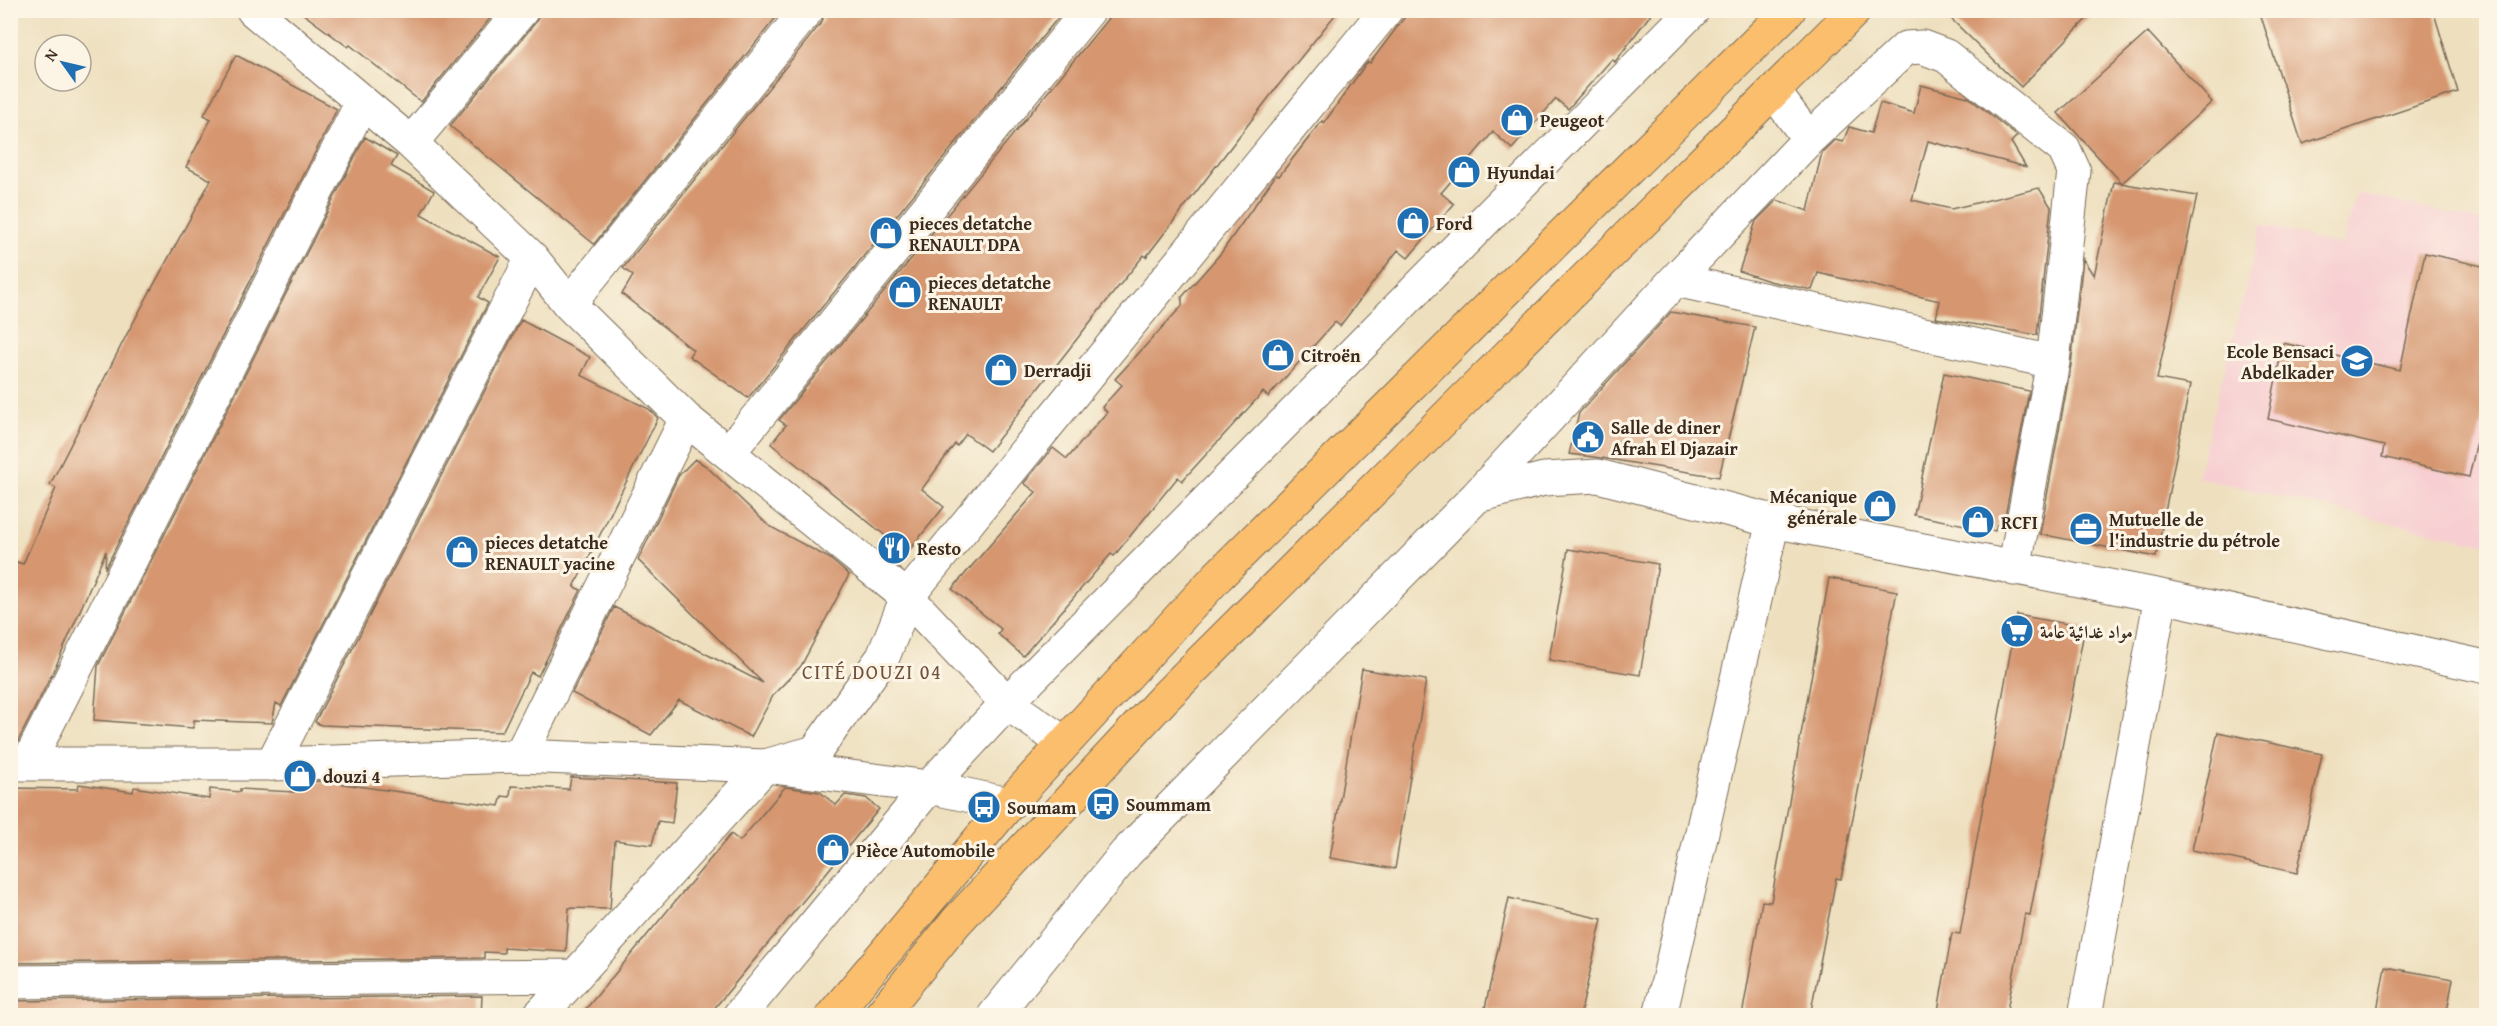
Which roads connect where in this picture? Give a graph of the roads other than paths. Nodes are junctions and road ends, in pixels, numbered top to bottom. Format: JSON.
{"nodes":[{"id":1,"x":253,"y":10,"type":"edge"},
{"id":2,"x":522,"y":10,"type":"edge"},
{"id":3,"x":807,"y":10,"type":"edge"},
{"id":4,"x":1089,"y":10,"type":"edge"},
{"id":5,"x":1386,"y":10,"type":"edge"},
{"id":6,"x":1694,"y":10,"type":"edge"},
{"id":7,"x":1789,"y":10,"type":"edge"},
{"id":8,"x":1855,"y":10,"type":"edge"},
{"id":9,"x":1774,"y":92,"type":"junction"},
{"id":10,"x":362,"y":102,"type":"junction"},
{"id":11,"x":1809,"y":139,"type":"junction"},
{"id":12,"x":411,"y":143,"type":"junction"},
{"id":13,"x":532,"y":258,"type":"junction"},
{"id":14,"x":1674,"y":280,"type":"junction"},
{"id":15,"x":568,"y":304,"type":"junction"},
{"id":16,"x":2054,"y":362,"type":"junction"},
{"id":17,"x":686,"y":419,"type":"junction"},
{"id":18,"x":729,"y":452,"type":"junction"},
{"id":19,"x":1477,"y":496,"type":"junction"},
{"id":20,"x":1773,"y":521,"type":"junction"},
{"id":21,"x":2014,"y":569,"type":"junction"},
{"id":22,"x":2161,"y":596,"type":"junction"},
{"id":23,"x":907,"y":597,"type":"junction"},
{"id":24,"x":2487,"y":667,"type":"edge"},
{"id":25,"x":1007,"y":703,"type":"junction"},
{"id":26,"x":1065,"y":743,"type":"junction"},
{"id":27,"x":520,"y":756,"type":"junction"},
{"id":28,"x":19,"y":763,"type":"edge"},
{"id":29,"x":272,"y":764,"type":"junction"},
{"id":30,"x":765,"y":766,"type":"junction"},
{"id":31,"x":929,"y":787,"type":"junction"},
{"id":32,"x":1009,"y":804,"type":"junction"},
{"id":33,"x":572,"y":976,"type":"junction"},
{"id":34,"x":10,"y":982,"type":"edge"},
{"id":35,"x":539,"y":1016,"type":"edge"},
{"id":36,"x":739,"y":1016,"type":"edge"},
{"id":37,"x":832,"y":1016,"type":"edge"},
{"id":38,"x":880,"y":1016,"type":"edge"},
{"id":39,"x":994,"y":1016,"type":"edge"},
{"id":40,"x":1660,"y":1016,"type":"edge"},
{"id":41,"x":2085,"y":1016,"type":"edge"}],
"edges":[{"from":1,"to":10,"type":"street"},
{"from":2,"to":12,"type":"street"},
{"from":3,"to":15,"type":"street"},
{"from":4,"to":18,"type":"street"},
{"from":5,"to":23,"type":"street"},
{"from":6,"to":25,"type":"street"},
{"from":7,"to":26,"type":"highway"},
{"from":8,"to":9,"type":"highway"},
{"from":9,"to":11,"type":"street"},
{"from":9,"to":38,"type":"highway"},
{"from":10,"to":12,"type":"street"},
{"from":10,"to":28,"type":"street"},
{"from":11,"to":14,"type":"street"},
{"from":11,"to":16,"type":"street"},
{"from":12,"to":13,"type":"street"},
{"from":13,"to":15,"type":"street"},
{"from":13,"to":29,"type":"street"},
{"from":14,"to":16,"type":"street"},
{"from":14,"to":19,"type":"street"},
{"from":15,"to":17,"type":"street"},
{"from":16,"to":21,"type":"street"},
{"from":17,"to":18,"type":"street"},
{"from":17,"to":27,"type":"street"},
{"from":18,"to":23,"type":"street"},
{"from":19,"to":20,"type":"street"},
{"from":19,"to":39,"type":"street"},
{"from":20,"to":21,"type":"street"},
{"from":20,"to":40,"type":"street"},
{"from":21,"to":22,"type":"street"},
{"from":22,"to":24,"type":"street"},
{"from":22,"to":41,"type":"street"},
{"from":23,"to":25,"type":"street"},
{"from":23,"to":30,"type":"street"},
{"from":25,"to":26,"type":"street"},
{"from":25,"to":31,"type":"street"},
{"from":26,"to":32,"type":"highway"},
{"from":27,"to":29,"type":"street"},
{"from":27,"to":30,"type":"street"},
{"from":28,"to":29,"type":"street"},
{"from":30,"to":31,"type":"street"},
{"from":30,"to":33,"type":"street"},
{"from":31,"to":32,"type":"street"},
{"from":31,"to":36,"type":"street"},
{"from":32,"to":37,"type":"highway"},
{"from":33,"to":34,"type":"street"},
{"from":33,"to":35,"type":"street"}]}
